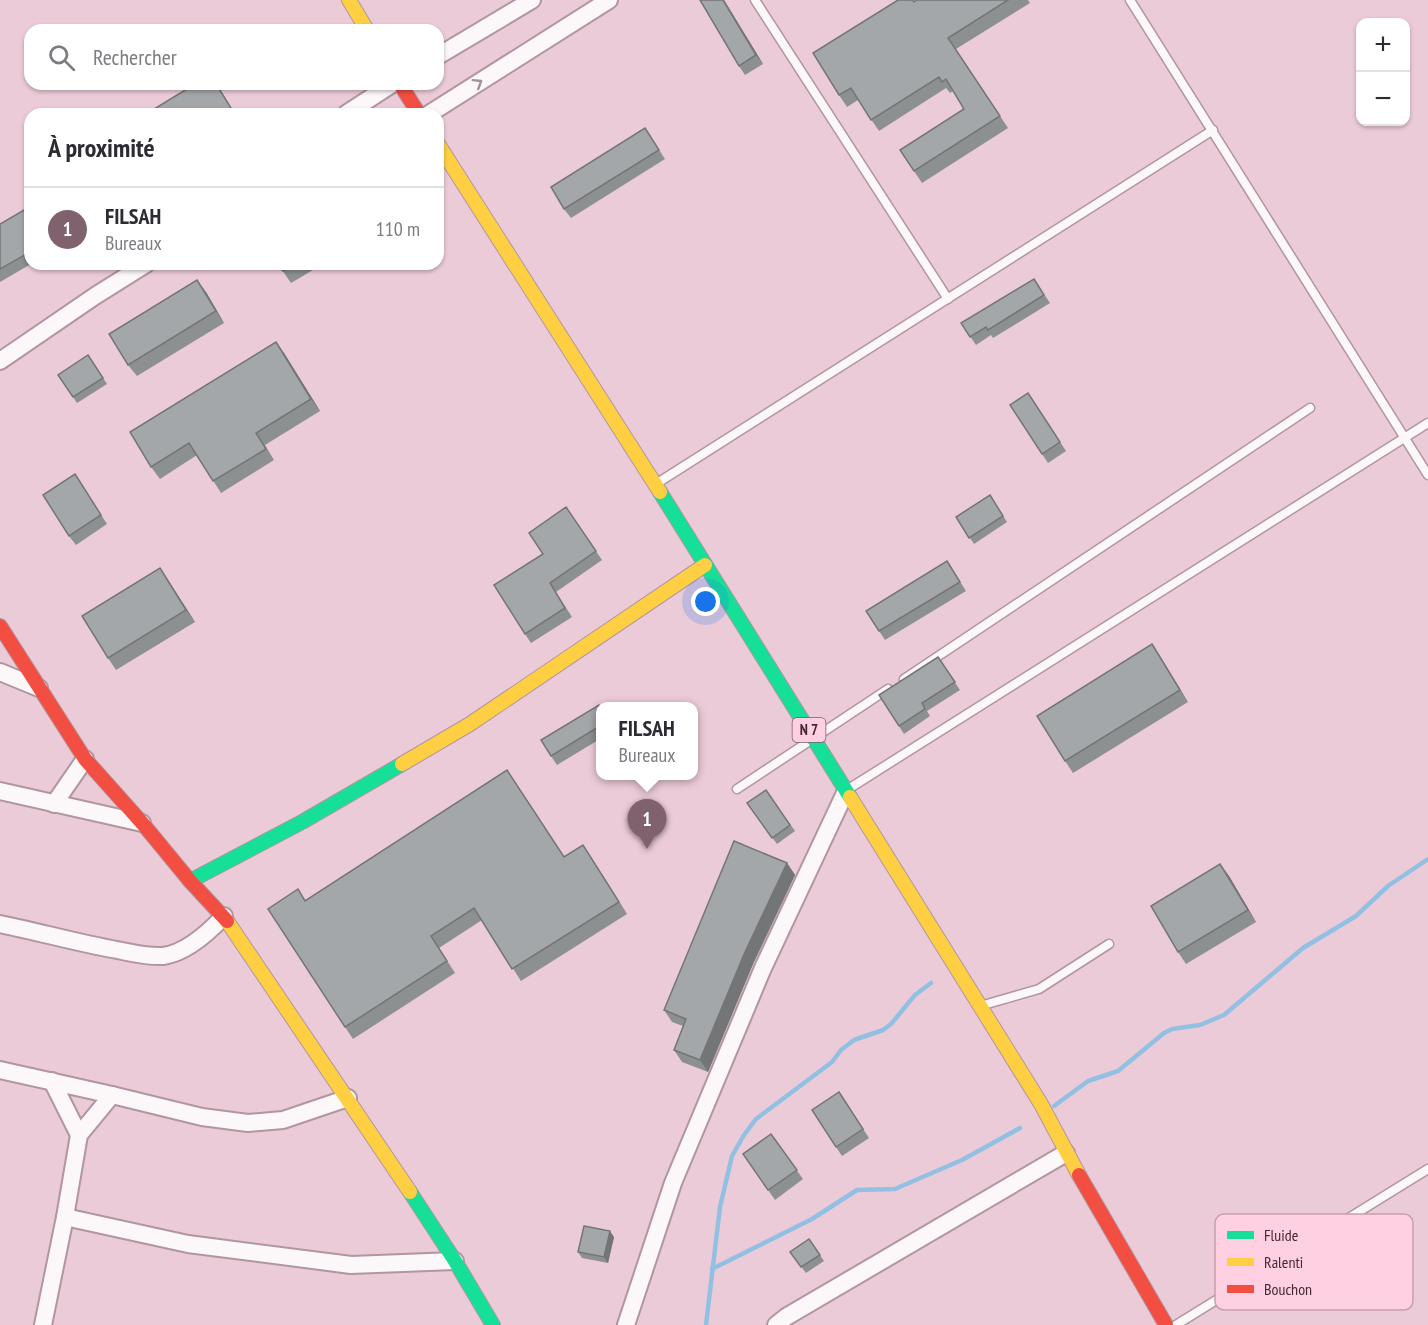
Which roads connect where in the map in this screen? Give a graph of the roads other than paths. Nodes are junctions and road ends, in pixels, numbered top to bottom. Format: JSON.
{"nodes":[{"id":1,"x":349,"y":0,"type":"edge"},
{"id":2,"x":532,"y":0,"type":"edge"},
{"id":3,"x":609,"y":0,"type":"edge"},
{"id":4,"x":755,"y":0,"type":"edge"},
{"id":5,"x":1130,"y":0,"type":"edge"},
{"id":6,"x":363,"y":24,"type":"edge"},
{"id":7,"x":444,"y":52,"type":"edge"},
{"id":8,"x":383,"y":90,"type":"edge"},
{"id":9,"x":404,"y":90,"type":"edge"},
{"id":10,"x":355,"y":108,"type":"edge"},
{"id":11,"x":415,"y":108,"type":"edge"},
{"id":12,"x":438,"y":108,"type":"edge"},
{"id":13,"x":1213,"y":130,"type":"junction"},
{"id":14,"x":444,"y":153,"type":"edge"},
{"id":15,"x":136,"y":270,"type":"edge"},
{"id":16,"x":948,"y":299,"type":"junction"},
{"id":17,"x":0,"y":361,"type":"edge"},
{"id":18,"x":1310,"y":408,"type":"dead end"},
{"id":19,"x":1428,"y":423,"type":"edge"},
{"id":20,"x":1405,"y":438,"type":"junction"},
{"id":21,"x":1428,"y":475,"type":"edge"},
{"id":22,"x":655,"y":484,"type":"junction"},
{"id":23,"x":705,"y":566,"type":"junction"},
{"id":24,"x":0,"y":626,"type":"edge"},
{"id":25,"x":0,"y":672,"type":"edge"},
{"id":26,"x":39,"y":688,"type":"junction"},
{"id":27,"x":815,"y":738,"type":"junction"},
{"id":28,"x":85,"y":759,"type":"junction"},
{"id":29,"x":737,"y":789,"type":"dead end"},
{"id":30,"x":0,"y":791,"type":"edge"},
{"id":31,"x":846,"y":791,"type":"junction"},
{"id":32,"x":54,"y":804,"type":"junction"},
{"id":33,"x":143,"y":824,"type":"junction"},
{"id":34,"x":190,"y":881,"type":"junction"},
{"id":35,"x":224,"y":916,"type":"junction"},
{"id":36,"x":0,"y":924,"type":"edge"},
{"id":37,"x":1109,"y":944,"type":"dead end"},
{"id":38,"x":981,"y":1006,"type":"junction"},
{"id":39,"x":0,"y":1070,"type":"edge"},
{"id":40,"x":51,"y":1081,"type":"junction"},
{"id":41,"x":112,"y":1095,"type":"junction"},
{"id":42,"x":348,"y":1098,"type":"junction"},
{"id":43,"x":79,"y":1136,"type":"junction"},
{"id":44,"x":1066,"y":1152,"type":"junction"},
{"id":45,"x":1428,"y":1169,"type":"edge"},
{"id":46,"x":1355,"y":1214,"type":"edge"},
{"id":47,"x":65,"y":1217,"type":"junction"},
{"id":48,"x":455,"y":1261,"type":"junction"},
{"id":49,"x":1215,"y":1301,"type":"edge"},
{"id":50,"x":43,"y":1325,"type":"edge"},
{"id":51,"x":493,"y":1325,"type":"edge"},
{"id":52,"x":626,"y":1325,"type":"edge"},
{"id":53,"x":776,"y":1325,"type":"edge"},
{"id":54,"x":1166,"y":1325,"type":"edge"},
{"id":55,"x":1176,"y":1325,"type":"edge"}],
"edges":[{"from":1,"to":6,"type":"main road"},
{"from":2,"to":7,"type":"street"},
{"from":12,"to":3,"type":"street","one_way":true},
{"from":4,"to":16,"type":"lane"},
{"from":5,"to":13,"type":"lane"},
{"from":8,"to":10,"type":"street"},
{"from":9,"to":11,"type":"main road"},
{"from":13,"to":16,"type":"lane"},
{"from":13,"to":20,"type":"lane"},
{"from":14,"to":22,"type":"main road","number":"N 7"},
{"from":15,"to":17,"type":"street"},
{"from":16,"to":22,"type":"lane"},
{"from":18,"to":27,"type":"lane"},
{"from":19,"to":20,"type":"lane"},
{"from":20,"to":21,"type":"lane"},
{"from":20,"to":31,"type":"lane"},
{"from":22,"to":23,"type":"main road","number":"N 7"},
{"from":23,"to":27,"type":"main road","number":"N 7"},
{"from":23,"to":34,"type":"main road"},
{"from":24,"to":26,"type":"main road"},
{"from":25,"to":26,"type":"street"},
{"from":26,"to":28,"type":"main road"},
{"from":27,"to":29,"type":"lane"},
{"from":27,"to":31,"type":"main road","number":"N 7"},
{"from":28,"to":32,"type":"street"},
{"from":28,"to":33,"type":"main road"},
{"from":30,"to":32,"type":"street"},
{"from":31,"to":38,"type":"main road","number":"N 7"},
{"from":31,"to":52,"type":"street"},
{"from":32,"to":33,"type":"street"},
{"from":33,"to":34,"type":"main road"},
{"from":34,"to":35,"type":"main road"},
{"from":35,"to":36,"type":"street"},
{"from":35,"to":42,"type":"main road"},
{"from":37,"to":38,"type":"lane"},
{"from":38,"to":44,"type":"main road","number":"N 7"},
{"from":39,"to":40,"type":"street"},
{"from":40,"to":41,"type":"street"},
{"from":40,"to":43,"type":"street"},
{"from":41,"to":42,"type":"street"},
{"from":41,"to":43,"type":"street"},
{"from":42,"to":48,"type":"main road"},
{"from":43,"to":47,"type":"street"},
{"from":44,"to":53,"type":"street"},
{"from":44,"to":54,"type":"main road","number":"N 7"},
{"from":45,"to":46,"type":"lane"},
{"from":47,"to":48,"type":"street"},
{"from":47,"to":50,"type":"street"},
{"from":48,"to":51,"type":"main road"},
{"from":49,"to":55,"type":"lane"}]}
